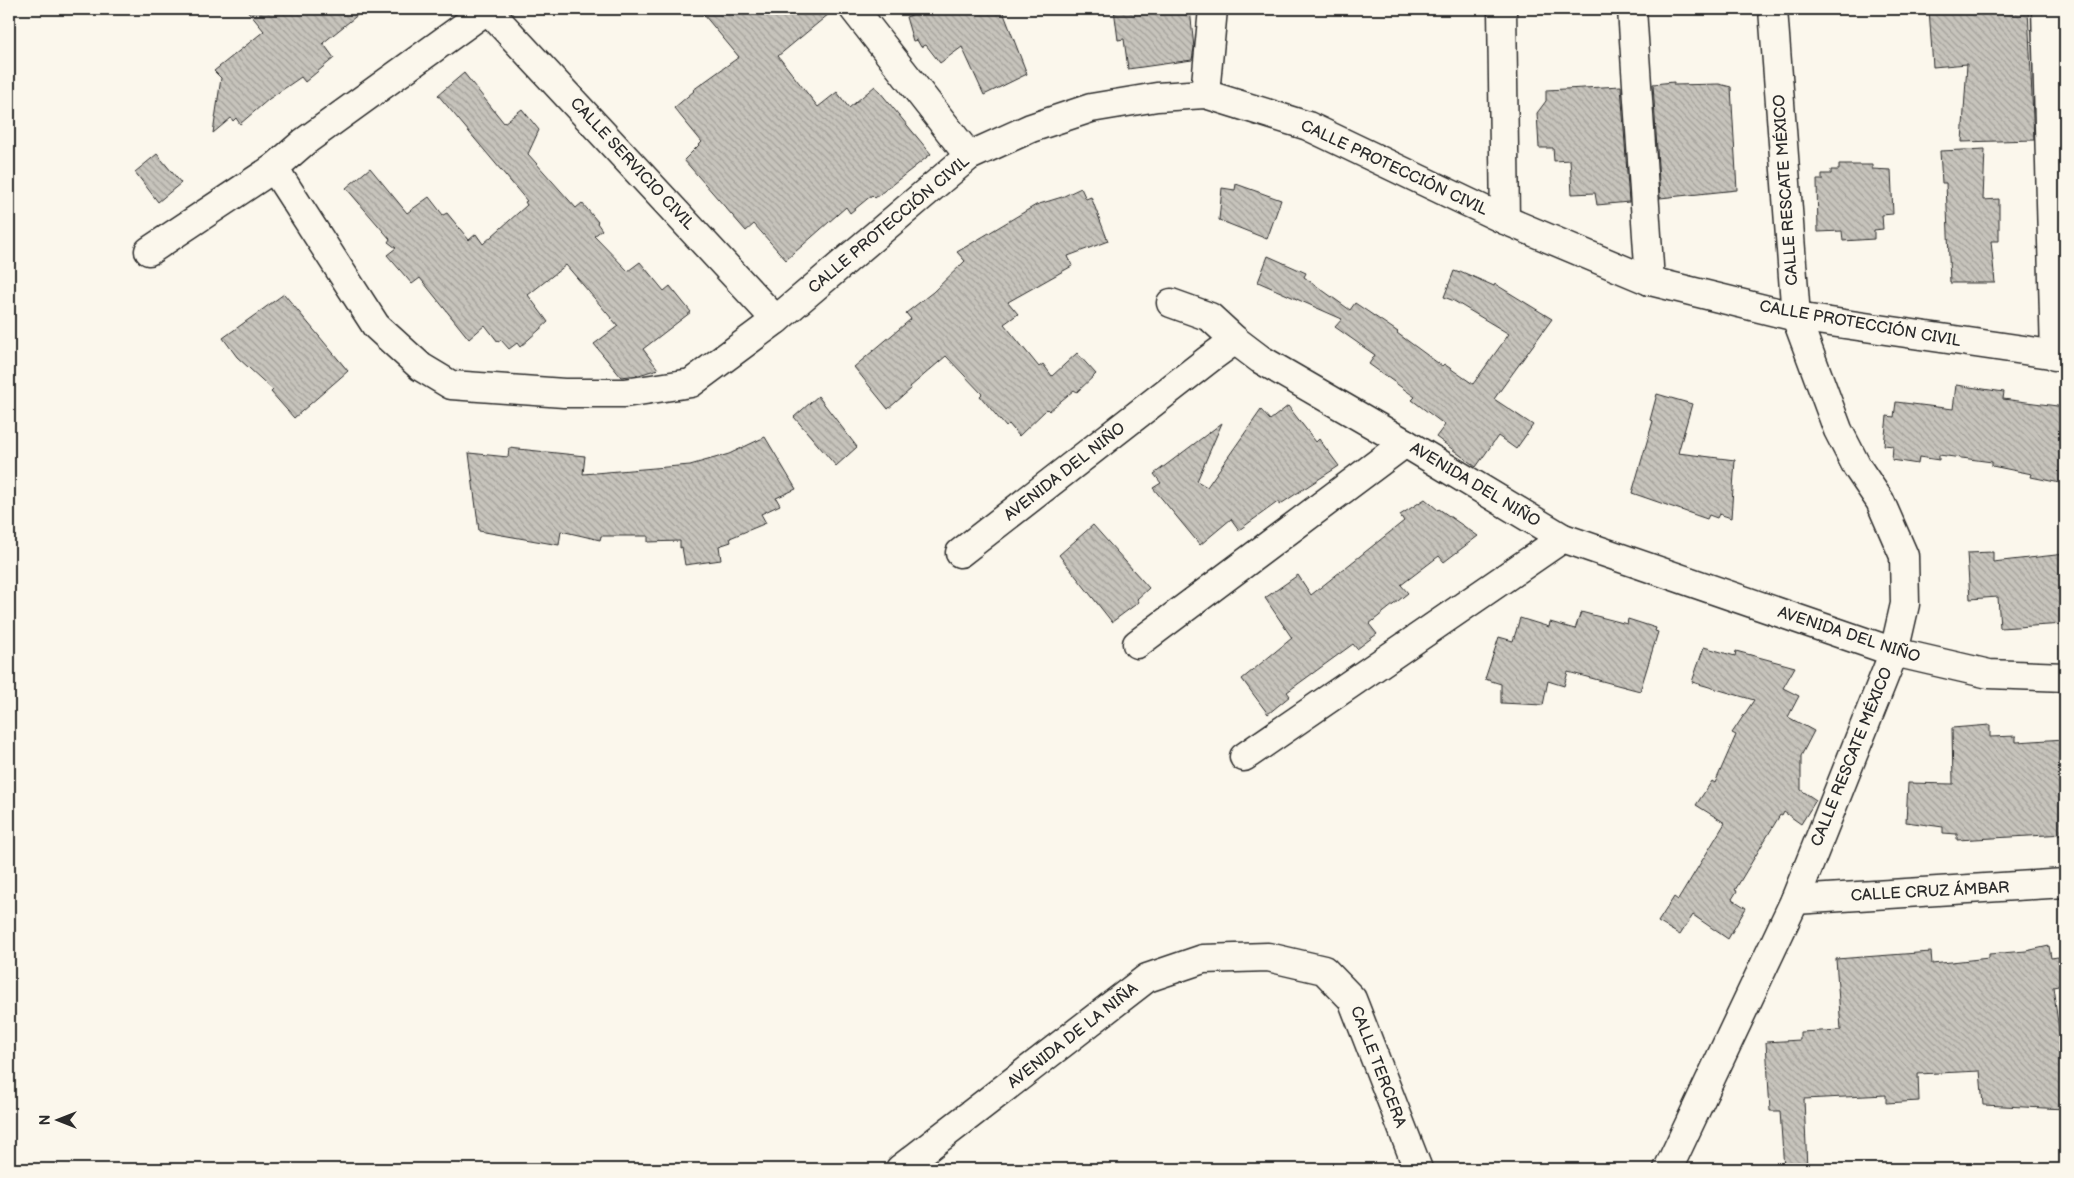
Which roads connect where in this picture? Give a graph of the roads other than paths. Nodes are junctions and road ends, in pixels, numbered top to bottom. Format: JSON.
{"nodes":[{"id":1,"x":488,"y":9,"type":"edge"},
{"id":2,"x":1213,"y":9,"type":"edge"},
{"id":3,"x":1502,"y":9,"type":"edge"},
{"id":4,"x":1632,"y":9,"type":"edge"},
{"id":5,"x":1773,"y":9,"type":"edge"},
{"id":6,"x":2046,"y":9,"type":"edge"},
{"id":7,"x":857,"y":10,"type":"edge"},
{"id":8,"x":1205,"y":94,"type":"junction"},
{"id":9,"x":969,"y":156,"type":"junction"},
{"id":10,"x":274,"y":168,"type":"junction"},
{"id":11,"x":1505,"y":220,"type":"junction"},
{"id":12,"x":149,"y":251,"type":"dead end"},
{"id":13,"x":1650,"y":281,"type":"junction"},
{"id":14,"x":1171,"y":303,"type":"dead end"},
{"id":15,"x":1796,"y":316,"type":"junction"},
{"id":16,"x":776,"y":320,"type":"junction"},
{"id":17,"x":1235,"y":340,"type":"junction"},
{"id":18,"x":2060,"y":356,"type":"edge"},
{"id":19,"x":1405,"y":443,"type":"junction"},
{"id":20,"x":1563,"y":538,"type":"junction"},
{"id":21,"x":960,"y":553,"type":"dead end"},
{"id":22,"x":1137,"y":644,"type":"dead end"},
{"id":23,"x":1894,"y":652,"type":"junction"},
{"id":24,"x":2065,"y":677,"type":"edge"},
{"id":25,"x":1244,"y":756,"type":"dead end"},
{"id":26,"x":2065,"y":883,"type":"edge"},
{"id":27,"x":1795,"y":900,"type":"junction"},
{"id":28,"x":1268,"y":957,"type":"joint"},
{"id":29,"x":900,"y":1169,"type":"edge"},
{"id":30,"x":1418,"y":1169,"type":"edge"},
{"id":31,"x":1668,"y":1169,"type":"edge"}],
"edges":[{"from":1,"to":10,"type":"street"},
{"from":1,"to":16,"type":"street","name":"CALLE SERVICIO CIVIL"},
{"from":2,"to":8,"type":"street"},
{"from":3,"to":11,"type":"street"},
{"from":4,"to":13,"type":"street"},
{"from":5,"to":15,"type":"street","name":"CALLE RESCATE MÉXICO"},
{"from":6,"to":18,"type":"street"},
{"from":7,"to":9,"type":"street"},
{"from":8,"to":9,"type":"street","name":"CALLE PROTECCIÓN CIVIL"},
{"from":8,"to":11,"type":"street","name":"CALLE PROTECCIÓN CIVIL"},
{"from":9,"to":16,"type":"street","name":"CALLE PROTECCIÓN CIVIL"},
{"from":10,"to":12,"type":"street"},
{"from":10,"to":16,"type":"street","name":"CALLE PROTECCIÓN CIVIL"},
{"from":11,"to":13,"type":"street","name":"CALLE PROTECCIÓN CIVIL"},
{"from":13,"to":15,"type":"street","name":"CALLE PROTECCIÓN CIVIL"},
{"from":14,"to":17,"type":"street"},
{"from":15,"to":18,"type":"street","name":"CALLE PROTECCIÓN CIVIL"},
{"from":15,"to":23,"type":"street","name":"CALLE RESCATE MÉXICO"},
{"from":17,"to":19,"type":"street","name":"AVENIDA DEL NIÑO"},
{"from":17,"to":21,"type":"street","name":"AVENIDA DEL NIÑO"},
{"from":19,"to":20,"type":"street","name":"AVENIDA DEL NIÑO"},
{"from":19,"to":22,"type":"street"},
{"from":20,"to":23,"type":"street","name":"AVENIDA DEL NIÑO"},
{"from":20,"to":25,"type":"street"},
{"from":23,"to":24,"type":"street","name":"AVENIDA DEL NIÑO"},
{"from":23,"to":27,"type":"street","name":"CALLE RESCATE MÉXICO"},
{"from":26,"to":27,"type":"street","name":"CALLE CRUZ ÁMBAR"},
{"from":27,"to":31,"type":"street","name":"CALLE RESCATE MÉXICO"},
{"from":28,"to":29,"type":"street","name":"AVENIDA DE LA NIÑA"},
{"from":28,"to":30,"type":"street","name":"CALLE TERCERA"}]}
